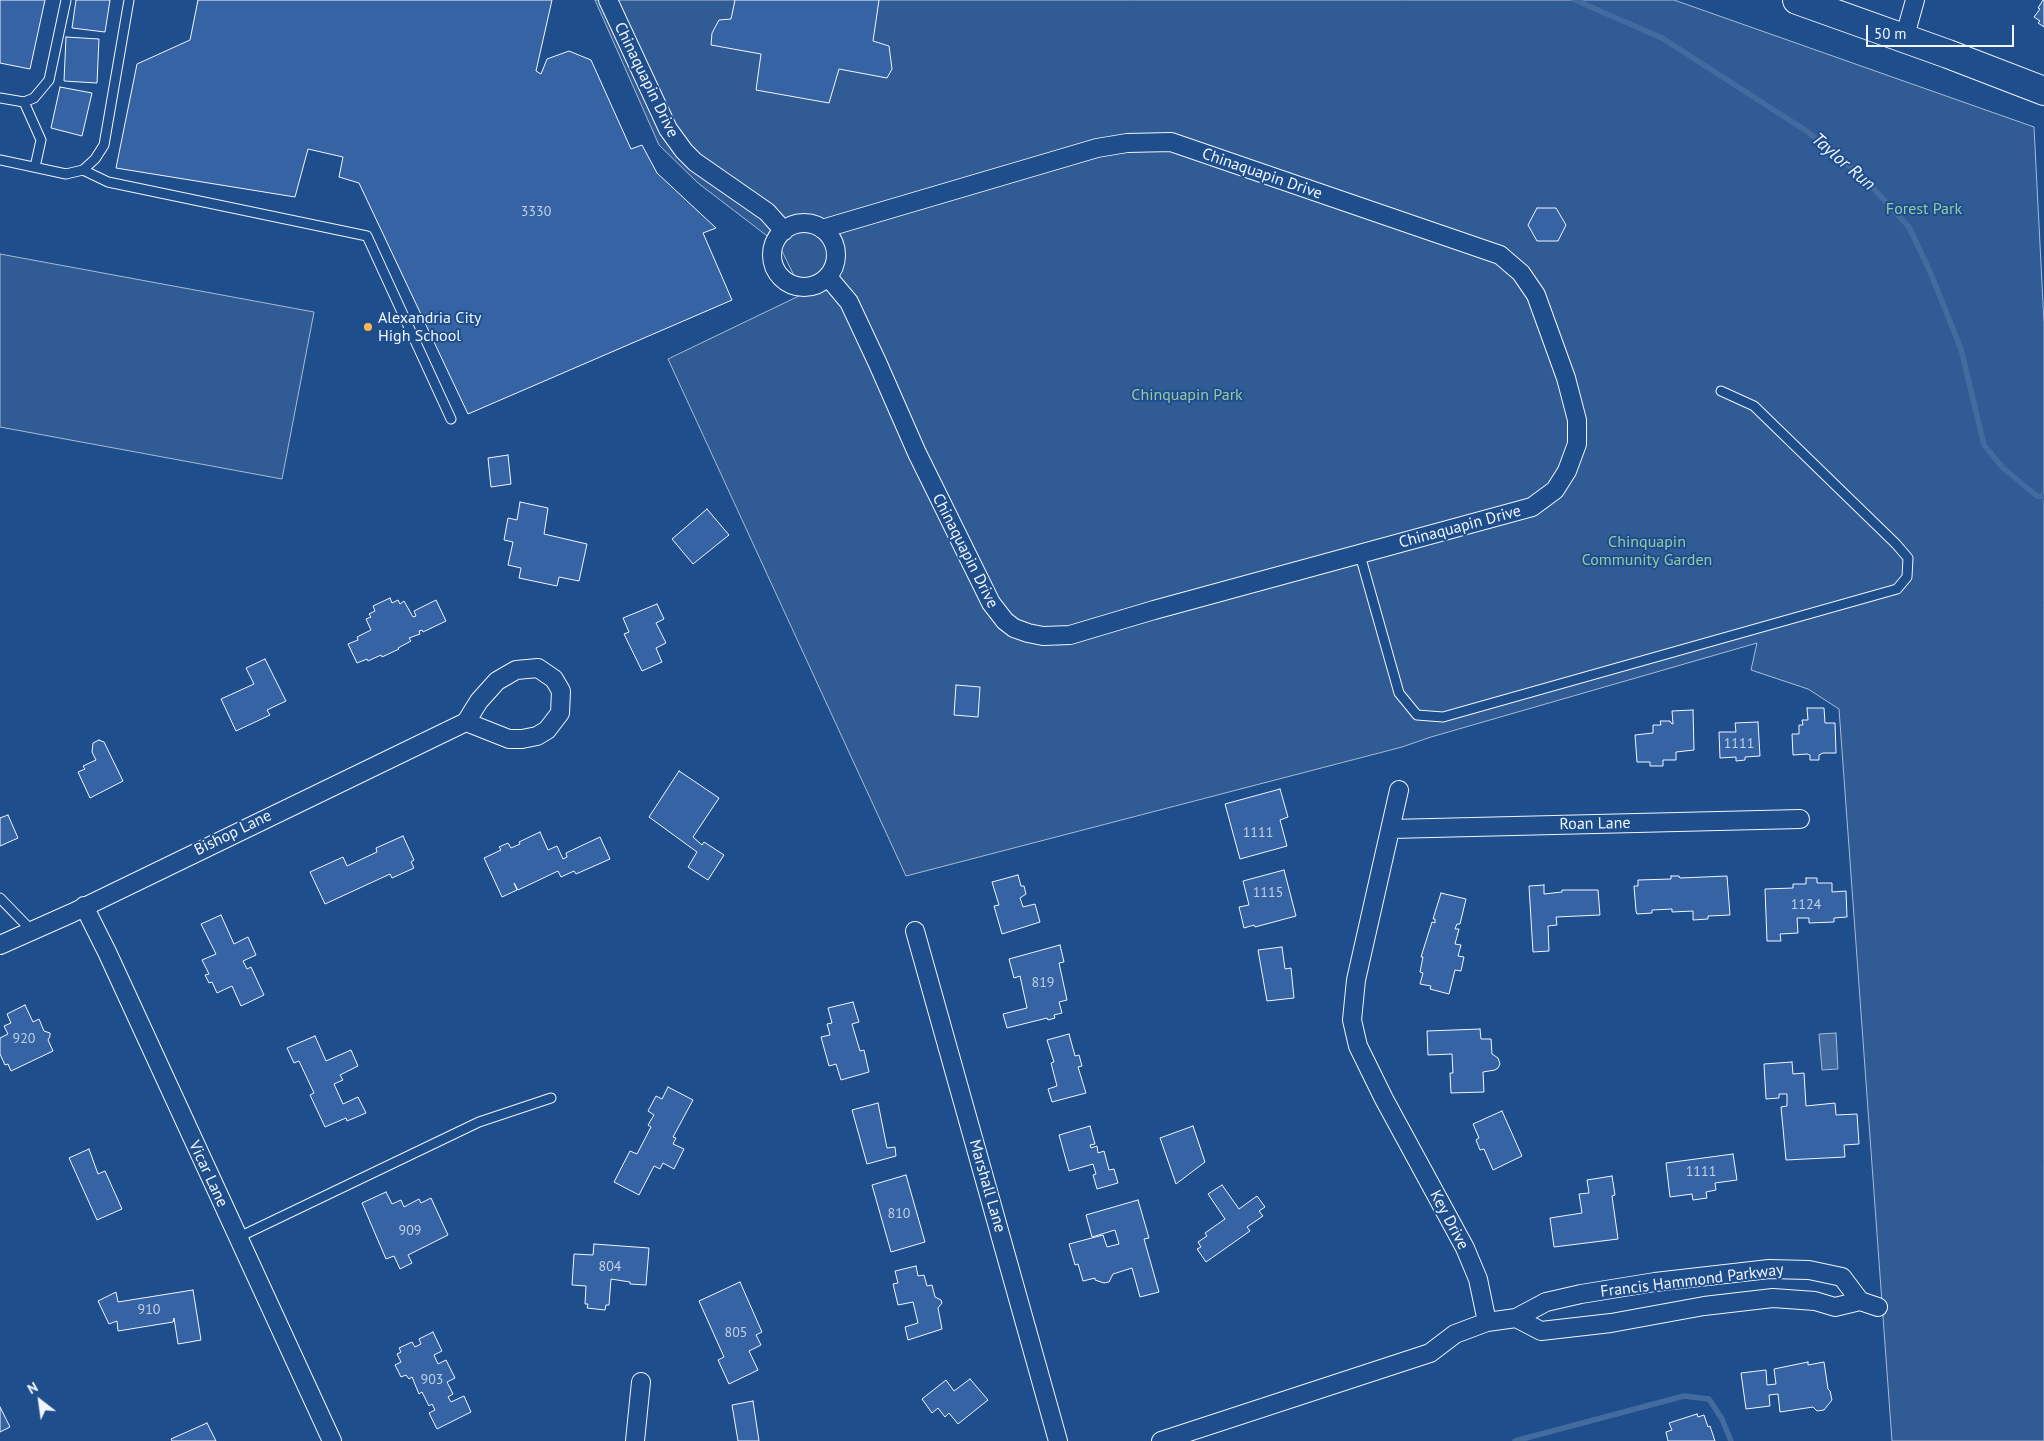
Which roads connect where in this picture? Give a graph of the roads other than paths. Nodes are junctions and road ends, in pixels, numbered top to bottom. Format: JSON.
{"nodes":[{"id":1,"x":66,"y":0,"type":"edge"},
{"id":2,"x":129,"y":0,"type":"edge"},
{"id":3,"x":608,"y":0,"type":"edge"},
{"id":4,"x":1797,"y":0,"type":"edge"},
{"id":5,"x":1915,"y":0,"type":"edge"},
{"id":6,"x":1904,"y":38,"type":"junction"},
{"id":7,"x":2044,"y":91,"type":"edge"},
{"id":8,"x":0,"y":98,"type":"edge"},
{"id":9,"x":24,"y":102,"type":"junction"},
{"id":10,"x":0,"y":160,"type":"edge"},
{"id":11,"x":35,"y":167,"type":"junction"},
{"id":12,"x":83,"y":170,"type":"junction"},
{"id":13,"x":822,"y":229,"type":"junction"},
{"id":14,"x":784,"y":231,"type":"junction"},
{"id":15,"x":828,"y":277,"type":"junction"},
{"id":16,"x":1721,"y":391,"type":"dead end"},
{"id":17,"x":451,"y":419,"type":"dead end"},
{"id":18,"x":1360,"y":554,"type":"junction"},
{"id":19,"x":466,"y":722,"type":"junction"},
{"id":20,"x":1399,"y":790,"type":"dead end"},
{"id":21,"x":1800,"y":819,"type":"dead end"},
{"id":22,"x":1391,"y":829,"type":"junction"},
{"id":23,"x":0,"y":898,"type":"edge"},
{"id":24,"x":84,"y":906,"type":"junction"},
{"id":25,"x":916,"y":930,"type":"dead end"},
{"id":26,"x":32,"y":931,"type":"junction"},
{"id":27,"x":0,"y":945,"type":"edge"},
{"id":28,"x":551,"y":1098,"type":"dead end"},
{"id":29,"x":237,"y":1238,"type":"junction"},
{"id":30,"x":1860,"y":1301,"type":"junction"},
{"id":31,"x":1878,"y":1307,"type":"dead end"},
{"id":32,"x":1516,"y":1318,"type":"junction"},
{"id":33,"x":1487,"y":1322,"type":"junction"},
{"id":34,"x":641,"y":1382,"type":"dead end"},
{"id":35,"x":332,"y":1441,"type":"edge"},
{"id":36,"x":635,"y":1441,"type":"edge"},
{"id":37,"x":1058,"y":1441,"type":"edge"},
{"id":38,"x":1161,"y":1441,"type":"edge"}],
"edges":[{"from":1,"to":9,"type":"lane"},
{"from":2,"to":12,"type":"lane"},
{"from":3,"to":14,"type":"street","name":"Chinaquapin Drive"},
{"from":4,"to":6,"type":"main road"},
{"from":5,"to":6,"type":"street"},
{"from":6,"to":7,"type":"main road"},
{"from":8,"to":9,"type":"lane"},
{"from":9,"to":11,"type":"lane"},
{"from":10,"to":11,"type":"lane"},
{"from":11,"to":12,"type":"lane"},
{"from":12,"to":17,"type":"lane"},
{"from":13,"to":14,"type":"street","name":"Chinaquapin Drive"},
{"from":13,"to":15,"type":"street"},
{"from":13,"to":18,"type":"street","name":"Chinaquapin Drive"},
{"from":14,"to":15,"type":"street"},
{"from":15,"to":18,"type":"street","name":"Chinaquapin Drive"},
{"from":16,"to":18,"type":"lane"},
{"from":19,"to":19,"type":"street"},
{"from":19,"to":24,"type":"street","name":"Bishop Lane"},
{"from":20,"to":22,"type":"street","name":"Key Drive"},
{"from":21,"to":22,"type":"street","name":"Roan Lane"},
{"from":22,"to":33,"type":"street","name":"Key Drive"},
{"from":23,"to":26,"type":"lane"},
{"from":24,"to":26,"type":"street","name":"Bishop Lane"},
{"from":24,"to":29,"type":"street","name":"Vicar Lane"},
{"from":25,"to":37,"type":"street","name":"Marshall Lane"},
{"from":26,"to":27,"type":"street","name":"Bishop Lane"},
{"from":28,"to":29,"type":"lane"},
{"from":29,"to":35,"type":"street","name":"Vicar Lane"},
{"from":30,"to":31,"type":"street"},
{"from":30,"to":32,"type":"street","name":"Francis Hammond Parkway"},
{"from":30,"to":32,"type":"street","name":"Francis Hammond Parkway"},
{"from":32,"to":33,"type":"street","name":"Francis Hammond Parkway"},
{"from":33,"to":38,"type":"street"},
{"from":34,"to":36,"type":"street"}]}
